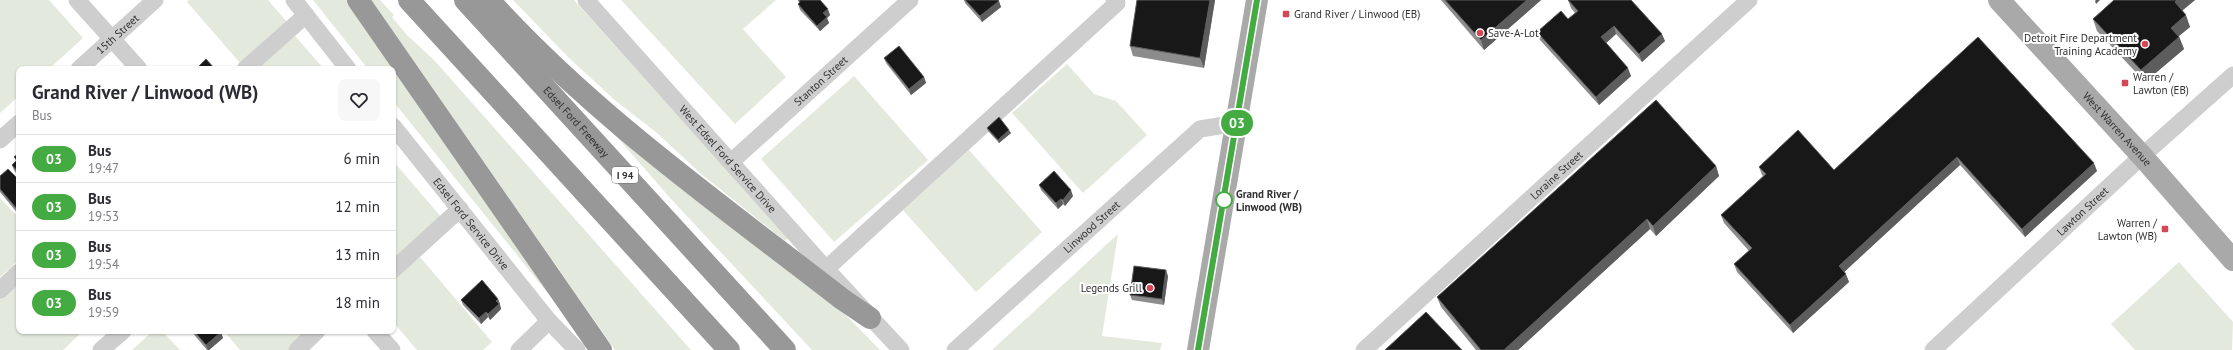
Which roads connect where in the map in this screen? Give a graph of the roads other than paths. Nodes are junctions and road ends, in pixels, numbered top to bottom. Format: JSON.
{"nodes":[{"id":1,"x":77,"y":0,"type":"edge"},
{"id":2,"x":155,"y":0,"type":"edge"},
{"id":3,"x":294,"y":0,"type":"edge"},
{"id":4,"x":358,"y":0,"type":"edge"},
{"id":5,"x":409,"y":0,"type":"edge"},
{"id":6,"x":465,"y":0,"type":"edge"},
{"id":7,"x":489,"y":0,"type":"edge"},
{"id":8,"x":586,"y":0,"type":"edge"},
{"id":9,"x":910,"y":0,"type":"edge"},
{"id":10,"x":1257,"y":0,"type":"edge"},
{"id":11,"x":1749,"y":0,"type":"edge"},
{"id":12,"x":1999,"y":0,"type":"edge"},
{"id":13,"x":1116,"y":2,"type":"edge"},
{"id":14,"x":306,"y":15,"type":"junction"},
{"id":15,"x":112,"y":40,"type":"junction"},
{"id":16,"x":82,"y":66,"type":"edge"},
{"id":17,"x":136,"y":66,"type":"edge"},
{"id":18,"x":249,"y":66,"type":"edge"},
{"id":19,"x":346,"y":66,"type":"edge"},
{"id":20,"x":2233,"y":75,"type":"edge"},
{"id":21,"x":1237,"y":123,"type":"junction"},
{"id":22,"x":16,"y":126,"type":"edge"},
{"id":23,"x":396,"y":130,"type":"edge"},
{"id":24,"x":0,"y":140,"type":"edge"},
{"id":25,"x":2142,"y":156,"type":"junction"},
{"id":26,"x":731,"y":162,"type":"junction"},
{"id":27,"x":460,"y":210,"type":"junction"},
{"id":28,"x":2233,"y":260,"type":"edge"},
{"id":29,"x":396,"y":267,"type":"edge"},
{"id":30,"x":826,"y":269,"type":"junction"},
{"id":31,"x":16,"y":275,"type":"edge"},
{"id":32,"x":0,"y":290,"type":"edge"},
{"id":33,"x":870,"y":318,"type":"junction"},
{"id":34,"x":549,"y":321,"type":"junction"},
{"id":35,"x":120,"y":334,"type":"edge"},
{"id":36,"x":314,"y":334,"type":"edge"},
{"id":37,"x":378,"y":334,"type":"edge"},
{"id":38,"x":101,"y":350,"type":"edge"},
{"id":39,"x":297,"y":350,"type":"edge"},
{"id":40,"x":392,"y":350,"type":"edge"},
{"id":41,"x":519,"y":350,"type":"edge"},
{"id":42,"x":577,"y":350,"type":"edge"},
{"id":43,"x":600,"y":350,"type":"edge"},
{"id":44,"x":729,"y":350,"type":"edge"},
{"id":45,"x":785,"y":350,"type":"edge"},
{"id":46,"x":901,"y":350,"type":"edge"},
{"id":47,"x":955,"y":350,"type":"edge"},
{"id":48,"x":1198,"y":350,"type":"edge"},
{"id":49,"x":1364,"y":350,"type":"edge"},
{"id":50,"x":1933,"y":350,"type":"edge"}],
"edges":[{"from":1,"to":15,"type":"street"},
{"from":2,"to":15,"type":"street","name":"15th Street"},
{"from":3,"to":14,"type":"street"},
{"from":4,"to":43,"type":"highway"},
{"from":5,"to":44,"type":"highway"},
{"from":6,"to":45,"type":"highway","name":"Edsel Ford Freeway","number":"I 94"},
{"from":7,"to":33,"type":"highway"},
{"from":8,"to":26,"type":"street","name":"West Edsel Ford Service Drive"},
{"from":9,"to":26,"type":"street","name":"Stanton Street"},
{"from":10,"to":21,"type":"main road"},
{"from":11,"to":49,"type":"street","name":"Loraine Street"},
{"from":12,"to":25,"type":"main road","name":"West Warren Avenue"},
{"from":13,"to":30,"type":"street"},
{"from":14,"to":18,"type":"street"},
{"from":14,"to":19,"type":"street"},
{"from":15,"to":16,"type":"street","name":"15th Street"},
{"from":15,"to":17,"type":"street"},
{"from":20,"to":25,"type":"street","name":"Lawton Street"},
{"from":21,"to":47,"type":"street","name":"Linwood Street"},
{"from":21,"to":48,"type":"main road"},
{"from":22,"to":24,"type":"street"},
{"from":23,"to":27,"type":"street","name":"Edsel Ford Service Drive"},
{"from":25,"to":28,"type":"main road","name":"West Warren Avenue"},
{"from":25,"to":50,"type":"street","name":"Lawton Street"},
{"from":26,"to":30,"type":"street","name":"West Edsel Ford Service Drive"},
{"from":27,"to":29,"type":"street"},
{"from":27,"to":34,"type":"street","name":"Edsel Ford Service Drive"},
{"from":30,"to":33,"type":"street","name":"West Edsel Ford Service Drive"},
{"from":31,"to":32,"type":"street"},
{"from":33,"to":46,"type":"street","name":"West Edsel Ford Service Drive"},
{"from":34,"to":41,"type":"street"},
{"from":34,"to":42,"type":"street","name":"Edsel Ford Service Drive"},
{"from":35,"to":38,"type":"street"},
{"from":36,"to":39,"type":"street"},
{"from":37,"to":40,"type":"street"}]}
